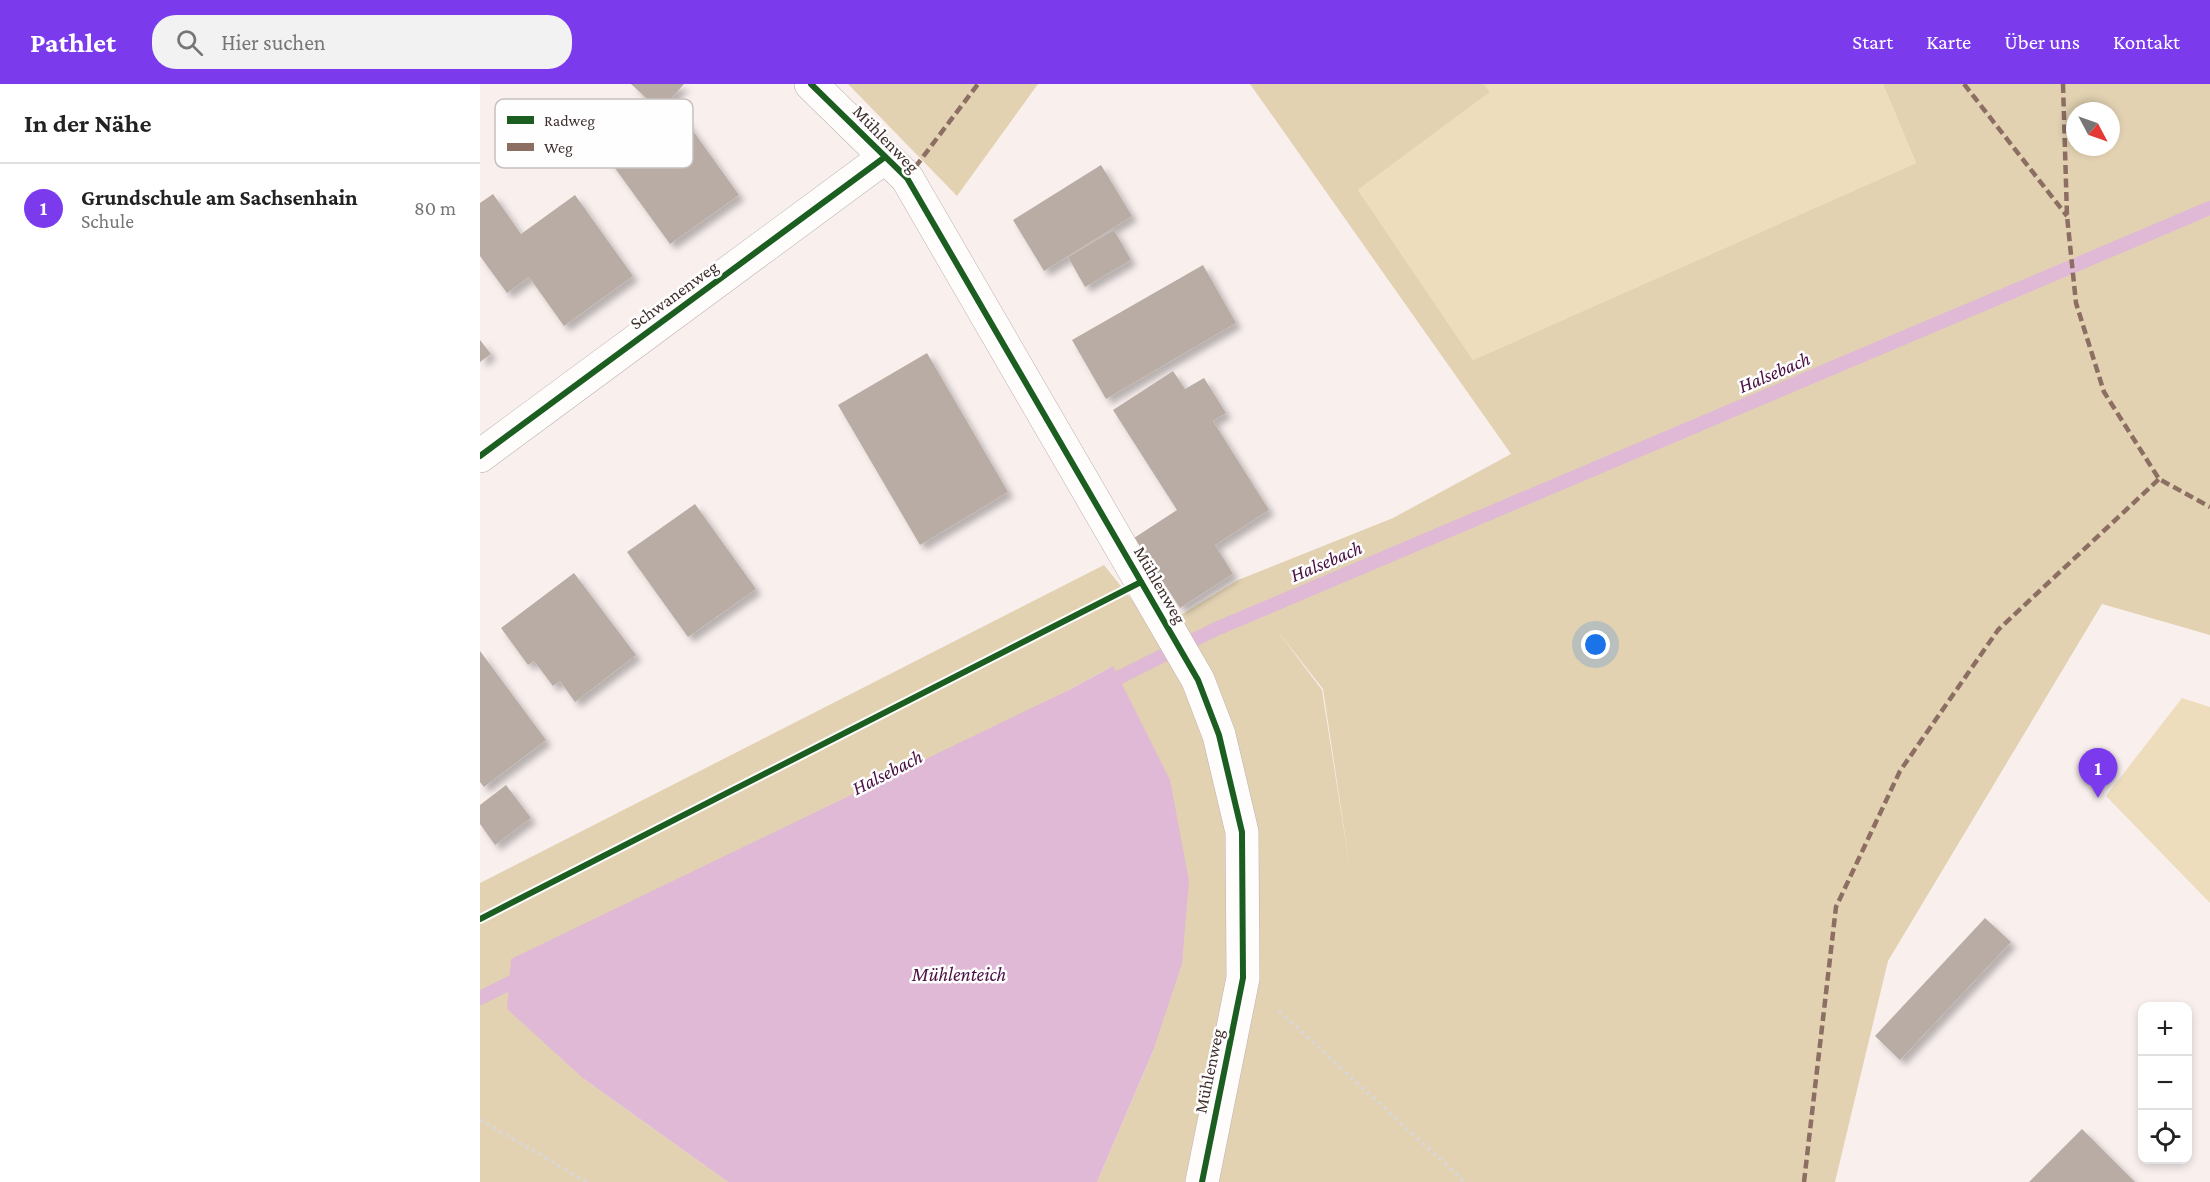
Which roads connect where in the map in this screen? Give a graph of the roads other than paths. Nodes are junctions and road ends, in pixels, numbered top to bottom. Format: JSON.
{"nodes":[{"id":1,"x":811,"y":84,"type":"edge"},
{"id":2,"x":885,"y":157,"type":"junction"},
{"id":3,"x":480,"y":456,"type":"edge"},
{"id":4,"x":1202,"y":1182,"type":"edge"}],
"edges":[{"from":1,"to":2,"type":"street","name":"Mühlenweg"},
{"from":2,"to":3,"type":"street","name":"Schwanenweg"},
{"from":2,"to":4,"type":"street","name":"Mühlenweg"}]}
